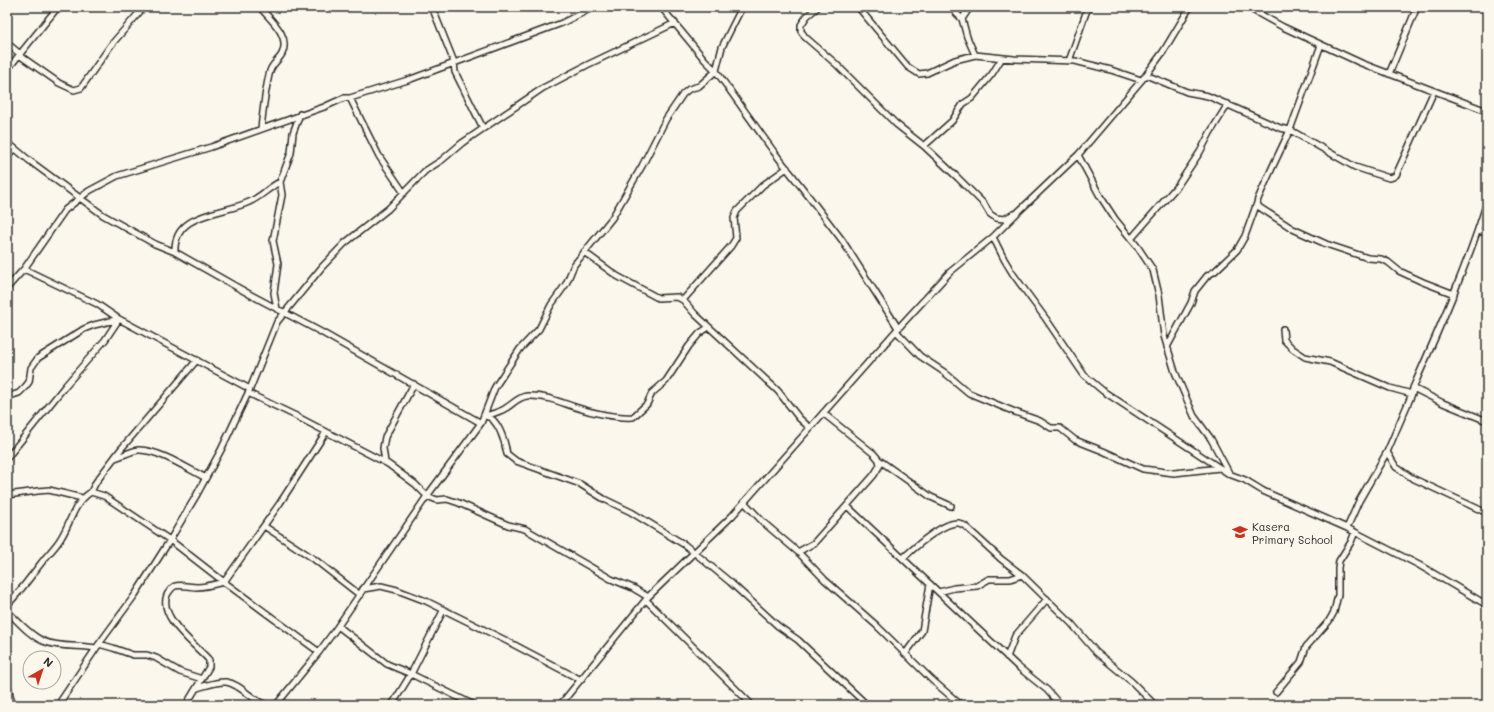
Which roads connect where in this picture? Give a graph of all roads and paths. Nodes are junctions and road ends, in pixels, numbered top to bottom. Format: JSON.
{"nodes":[{"id":1,"x":58,"y":7,"type":"edge"},
{"id":2,"x":144,"y":7,"type":"edge"},
{"id":3,"x":260,"y":7,"type":"edge"},
{"id":4,"x":432,"y":7,"type":"edge"},
{"id":5,"x":594,"y":7,"type":"edge"},
{"id":6,"x":661,"y":7,"type":"edge"},
{"id":7,"x":742,"y":7,"type":"edge"},
{"id":8,"x":818,"y":7,"type":"edge"},
{"id":9,"x":858,"y":7,"type":"edge"},
{"id":10,"x":950,"y":7,"type":"edge"},
{"id":11,"x":970,"y":7,"type":"edge"},
{"id":12,"x":1088,"y":7,"type":"edge"},
{"id":13,"x":1190,"y":7,"type":"edge"},
{"id":14,"x":1247,"y":7,"type":"edge"},
{"id":15,"x":1417,"y":7,"type":"edge"},
{"id":16,"x":962,"y":19,"type":"junction"},
{"id":17,"x":674,"y":23,"type":"junction"},
{"id":18,"x":7,"y":43,"type":"edge"},
{"id":19,"x":1321,"y":45,"type":"junction"},
{"id":20,"x":20,"y":54,"type":"junction"},
{"id":21,"x":975,"y":55,"type":"junction"},
{"id":22,"x":1002,"y":58,"type":"junction"},
{"id":23,"x":1070,"y":61,"type":"junction"},
{"id":24,"x":454,"y":62,"type":"junction"},
{"id":25,"x":7,"y":70,"type":"edge"},
{"id":26,"x":716,"y":71,"type":"junction"},
{"id":27,"x":1389,"y":74,"type":"junction"},
{"id":28,"x":1146,"y":75,"type":"junction"},
{"id":29,"x":1141,"y":80,"type":"junction"},
{"id":30,"x":1434,"y":91,"type":"junction"},
{"id":31,"x":350,"y":98,"type":"junction"},
{"id":32,"x":1228,"y":104,"type":"junction"},
{"id":33,"x":1487,"y":111,"type":"edge"},
{"id":34,"x":300,"y":114,"type":"junction"},
{"id":35,"x":483,"y":128,"type":"junction"},
{"id":36,"x":261,"y":129,"type":"junction"},
{"id":37,"x":1290,"y":130,"type":"junction"},
{"id":38,"x":7,"y":142,"type":"edge"},
{"id":39,"x":924,"y":146,"type":"junction"},
{"id":40,"x":14,"y":148,"type":"junction"},
{"id":41,"x":1078,"y":155,"type":"junction"},
{"id":42,"x":7,"y":157,"type":"edge"},
{"id":43,"x":787,"y":168,"type":"junction"},
{"id":44,"x":280,"y":182,"type":"junction"},
{"id":45,"x":404,"y":193,"type":"junction"},
{"id":46,"x":79,"y":197,"type":"junction"},
{"id":47,"x":1487,"y":202,"type":"edge"},
{"id":48,"x":1257,"y":204,"type":"junction"},
{"id":49,"x":1017,"y":213,"type":"junction"},
{"id":50,"x":1478,"y":231,"type":"junction"},
{"id":51,"x":1487,"y":233,"type":"edge"},
{"id":52,"x":993,"y":238,"type":"junction"},
{"id":53,"x":1131,"y":239,"type":"junction"},
{"id":54,"x":175,"y":252,"type":"junction"},
{"id":55,"x":584,"y":252,"type":"junction"},
{"id":56,"x":24,"y":269,"type":"junction"},
{"id":57,"x":7,"y":288,"type":"edge"},
{"id":58,"x":1454,"y":294,"type":"junction"},
{"id":59,"x":683,"y":300,"type":"junction"},
{"id":60,"x":277,"y":309,"type":"junction"},
{"id":61,"x":284,"y":313,"type":"junction"},
{"id":62,"x":119,"y":319,"type":"junction"},
{"id":63,"x":709,"y":327,"type":"junction"},
{"id":64,"x":897,"y":329,"type":"junction"},
{"id":65,"x":1283,"y":329,"type":"dead end"},
{"id":66,"x":1167,"y":347,"type":"junction"},
{"id":67,"x":197,"y":360,"type":"junction"},
{"id":68,"x":414,"y":384,"type":"junction"},
{"id":69,"x":249,"y":391,"type":"junction"},
{"id":70,"x":1412,"y":391,"type":"junction"},
{"id":71,"x":7,"y":396,"type":"edge"},
{"id":72,"x":823,"y":413,"type":"junction"},
{"id":73,"x":485,"y":416,"type":"junction"},
{"id":74,"x":1487,"y":421,"type":"edge"},
{"id":75,"x":481,"y":423,"type":"junction"},
{"id":76,"x":810,"y":428,"type":"junction"},
{"id":77,"x":326,"y":432,"type":"junction"},
{"id":78,"x":1387,"y":452,"type":"junction"},
{"id":79,"x":7,"y":458,"type":"edge"},
{"id":80,"x":114,"y":458,"type":"junction"},
{"id":81,"x":879,"y":460,"type":"junction"},
{"id":82,"x":385,"y":462,"type":"junction"},
{"id":83,"x":1220,"y":468,"type":"junction"},
{"id":84,"x":1229,"y":474,"type":"junction"},
{"id":85,"x":206,"y":478,"type":"junction"},
{"id":86,"x":91,"y":492,"type":"junction"},
{"id":87,"x":7,"y":496,"type":"edge"},
{"id":88,"x":427,"y":496,"type":"junction"},
{"id":89,"x":82,"y":498,"type":"junction"},
{"id":90,"x":744,"y":502,"type":"junction"},
{"id":91,"x":846,"y":506,"type":"junction"},
{"id":92,"x":951,"y":506,"type":"dead end"},
{"id":93,"x":1487,"y":512,"type":"edge"},
{"id":94,"x":264,"y":526,"type":"junction"},
{"id":95,"x":1347,"y":528,"type":"junction"},
{"id":96,"x":1355,"y":532,"type":"junction"},
{"id":97,"x":170,"y":540,"type":"junction"},
{"id":98,"x":695,"y":552,"type":"junction"},
{"id":99,"x":798,"y":552,"type":"junction"},
{"id":100,"x":903,"y":558,"type":"junction"},
{"id":101,"x":1022,"y":575,"type":"junction"},
{"id":102,"x":224,"y":582,"type":"junction"},
{"id":103,"x":930,"y":584,"type":"junction"},
{"id":104,"x":363,"y":590,"type":"junction"},
{"id":105,"x":939,"y":592,"type":"junction"},
{"id":106,"x":360,"y":595,"type":"junction"},
{"id":107,"x":647,"y":599,"type":"junction"},
{"id":108,"x":1047,"y":600,"type":"junction"},
{"id":109,"x":7,"y":605,"type":"edge"},
{"id":110,"x":1487,"y":605,"type":"edge"},
{"id":111,"x":7,"y":611,"type":"edge"},
{"id":112,"x":442,"y":611,"type":"junction"},
{"id":113,"x":338,"y":626,"type":"junction"},
{"id":114,"x":97,"y":646,"type":"junction"},
{"id":115,"x":319,"y":652,"type":"junction"},
{"id":116,"x":905,"y":654,"type":"junction"},
{"id":117,"x":1007,"y":656,"type":"junction"},
{"id":118,"x":411,"y":674,"type":"junction"},
{"id":119,"x":202,"y":679,"type":"junction"},
{"id":120,"x":7,"y":680,"type":"edge"},
{"id":121,"x":581,"y":680,"type":"junction"},
{"id":122,"x":197,"y":688,"type":"junction"},
{"id":123,"x":1276,"y":692,"type":"dead end"},
{"id":124,"x":12,"y":705,"type":"edge"},
{"id":125,"x":58,"y":705,"type":"edge"},
{"id":126,"x":186,"y":705,"type":"edge"},
{"id":127,"x":267,"y":705,"type":"edge"},
{"id":128,"x":276,"y":705,"type":"edge"},
{"id":129,"x":392,"y":705,"type":"edge"},
{"id":130,"x":474,"y":705,"type":"edge"},
{"id":131,"x":560,"y":705,"type":"edge"},
{"id":132,"x":752,"y":705,"type":"edge"},
{"id":133,"x":867,"y":705,"type":"edge"},
{"id":134,"x":961,"y":705,"type":"edge"},
{"id":135,"x":1060,"y":705,"type":"edge"},
{"id":136,"x":1156,"y":705,"type":"edge"}],
"edges":[{"from":1,"to":20,"type":"street"},
{"from":2,"to":20,"type":"street"},
{"from":3,"to":36,"type":"street"},
{"from":4,"to":24,"type":"street"},
{"from":5,"to":24,"type":"street"},
{"from":6,"to":17,"type":"street"},
{"from":7,"to":26,"type":"street"},
{"from":8,"to":39,"type":"street"},
{"from":9,"to":21,"type":"street"},
{"from":10,"to":16,"type":"street"},
{"from":11,"to":16,"type":"street"},
{"from":12,"to":23,"type":"street"},
{"from":13,"to":28,"type":"street"},
{"from":14,"to":19,"type":"street"},
{"from":15,"to":27,"type":"street"},
{"from":16,"to":21,"type":"street"},
{"from":17,"to":26,"type":"street"},
{"from":17,"to":35,"type":"street"},
{"from":18,"to":20,"type":"street"},
{"from":19,"to":27,"type":"street"},
{"from":19,"to":37,"type":"street"},
{"from":20,"to":25,"type":"street"},
{"from":21,"to":22,"type":"street"},
{"from":22,"to":23,"type":"street"},
{"from":22,"to":39,"type":"street"},
{"from":23,"to":29,"type":"street"},
{"from":24,"to":31,"type":"street"},
{"from":24,"to":35,"type":"street"},
{"from":26,"to":43,"type":"street"},
{"from":26,"to":55,"type":"street"},
{"from":27,"to":30,"type":"street"},
{"from":28,"to":29,"type":"street"},
{"from":28,"to":32,"type":"street"},
{"from":29,"to":41,"type":"street"},
{"from":30,"to":33,"type":"street"},
{"from":30,"to":37,"type":"street"},
{"from":31,"to":34,"type":"street"},
{"from":31,"to":45,"type":"street"},
{"from":32,"to":37,"type":"street"},
{"from":32,"to":53,"type":"street"},
{"from":34,"to":36,"type":"street"},
{"from":34,"to":44,"type":"street"},
{"from":35,"to":45,"type":"street"},
{"from":36,"to":46,"type":"street"},
{"from":37,"to":48,"type":"street"},
{"from":38,"to":40,"type":"street"},
{"from":39,"to":49,"type":"street"},
{"from":40,"to":42,"type":"street"},
{"from":40,"to":46,"type":"street"},
{"from":41,"to":49,"type":"street"},
{"from":41,"to":53,"type":"street"},
{"from":43,"to":59,"type":"street"},
{"from":43,"to":64,"type":"street"},
{"from":44,"to":54,"type":"street"},
{"from":44,"to":60,"type":"street"},
{"from":45,"to":61,"type":"street"},
{"from":46,"to":54,"type":"street"},
{"from":46,"to":56,"type":"street"},
{"from":47,"to":50,"type":"street"},
{"from":48,"to":58,"type":"street"},
{"from":48,"to":66,"type":"street"},
{"from":49,"to":52,"type":"street"},
{"from":50,"to":51,"type":"street"},
{"from":50,"to":58,"type":"street"},
{"from":52,"to":64,"type":"street"},
{"from":52,"to":83,"type":"street"},
{"from":53,"to":66,"type":"street"},
{"from":54,"to":60,"type":"street"},
{"from":55,"to":59,"type":"street"},
{"from":55,"to":73,"type":"street"},
{"from":56,"to":57,"type":"street"},
{"from":56,"to":62,"type":"street"},
{"from":58,"to":70,"type":"street"},
{"from":59,"to":63,"type":"street"},
{"from":60,"to":61,"type":"street"},
{"from":61,"to":68,"type":"street"},
{"from":61,"to":69,"type":"street"},
{"from":62,"to":67,"type":"street"},
{"from":62,"to":71,"type":"street"},
{"from":62,"to":79,"type":"street"},
{"from":63,"to":73,"type":"street"},
{"from":63,"to":76,"type":"street"},
{"from":64,"to":72,"type":"street"},
{"from":64,"to":83,"type":"street"},
{"from":65,"to":70,"type":"street"},
{"from":66,"to":84,"type":"street"},
{"from":67,"to":69,"type":"street"},
{"from":67,"to":80,"type":"street"},
{"from":68,"to":75,"type":"street"},
{"from":68,"to":82,"type":"street"},
{"from":69,"to":77,"type":"street"},
{"from":69,"to":85,"type":"street"},
{"from":70,"to":74,"type":"street"},
{"from":70,"to":78,"type":"street"},
{"from":72,"to":76,"type":"street"},
{"from":72,"to":81,"type":"street"},
{"from":73,"to":75,"type":"street"},
{"from":73,"to":98,"type":"street"},
{"from":75,"to":88,"type":"street"},
{"from":76,"to":90,"type":"street"},
{"from":77,"to":82,"type":"street"},
{"from":77,"to":94,"type":"street"},
{"from":78,"to":93,"type":"street"},
{"from":78,"to":95,"type":"street"},
{"from":80,"to":85,"type":"street"},
{"from":80,"to":86,"type":"street"},
{"from":81,"to":91,"type":"street"},
{"from":81,"to":92,"type":"street"},
{"from":82,"to":88,"type":"street"},
{"from":83,"to":84,"type":"street"},
{"from":84,"to":95,"type":"street"},
{"from":85,"to":97,"type":"street"},
{"from":86,"to":89,"type":"street"},
{"from":86,"to":97,"type":"street"},
{"from":87,"to":89,"type":"street"},
{"from":88,"to":104,"type":"street"},
{"from":88,"to":107,"type":"street"},
{"from":89,"to":109,"type":"street"},
{"from":90,"to":98,"type":"street"},
{"from":90,"to":99,"type":"street"},
{"from":91,"to":99,"type":"street"},
{"from":91,"to":100,"type":"street"},
{"from":94,"to":102,"type":"street"},
{"from":94,"to":106,"type":"street"},
{"from":95,"to":96,"type":"street"},
{"from":96,"to":110,"type":"street"},
{"from":96,"to":123,"type":"street"},
{"from":97,"to":102,"type":"street"},
{"from":97,"to":114,"type":"street"},
{"from":98,"to":107,"type":"street"},
{"from":98,"to":133,"type":"street"},
{"from":99,"to":116,"type":"street"},
{"from":100,"to":101,"type":"street"},
{"from":100,"to":103,"type":"street"},
{"from":101,"to":105,"type":"street"},
{"from":101,"to":108,"type":"street"},
{"from":102,"to":115,"type":"street"},
{"from":102,"to":119,"type":"street"},
{"from":103,"to":105,"type":"street"},
{"from":103,"to":116,"type":"street"},
{"from":104,"to":106,"type":"street"},
{"from":104,"to":112,"type":"street"},
{"from":105,"to":117,"type":"street"},
{"from":106,"to":113,"type":"street"},
{"from":107,"to":121,"type":"street"},
{"from":107,"to":132,"type":"street"},
{"from":108,"to":117,"type":"street"},
{"from":108,"to":136,"type":"street"},
{"from":111,"to":114,"type":"street"},
{"from":112,"to":118,"type":"street"},
{"from":112,"to":121,"type":"street"},
{"from":113,"to":115,"type":"street"},
{"from":113,"to":118,"type":"street"},
{"from":114,"to":119,"type":"street"},
{"from":114,"to":125,"type":"street"},
{"from":115,"to":128,"type":"street"},
{"from":116,"to":134,"type":"street"},
{"from":117,"to":135,"type":"street"},
{"from":118,"to":129,"type":"street"},
{"from":118,"to":130,"type":"street"},
{"from":119,"to":122,"type":"street"},
{"from":120,"to":124,"type":"street"},
{"from":121,"to":131,"type":"street"},
{"from":122,"to":126,"type":"street"},
{"from":122,"to":127,"type":"street"}]}
